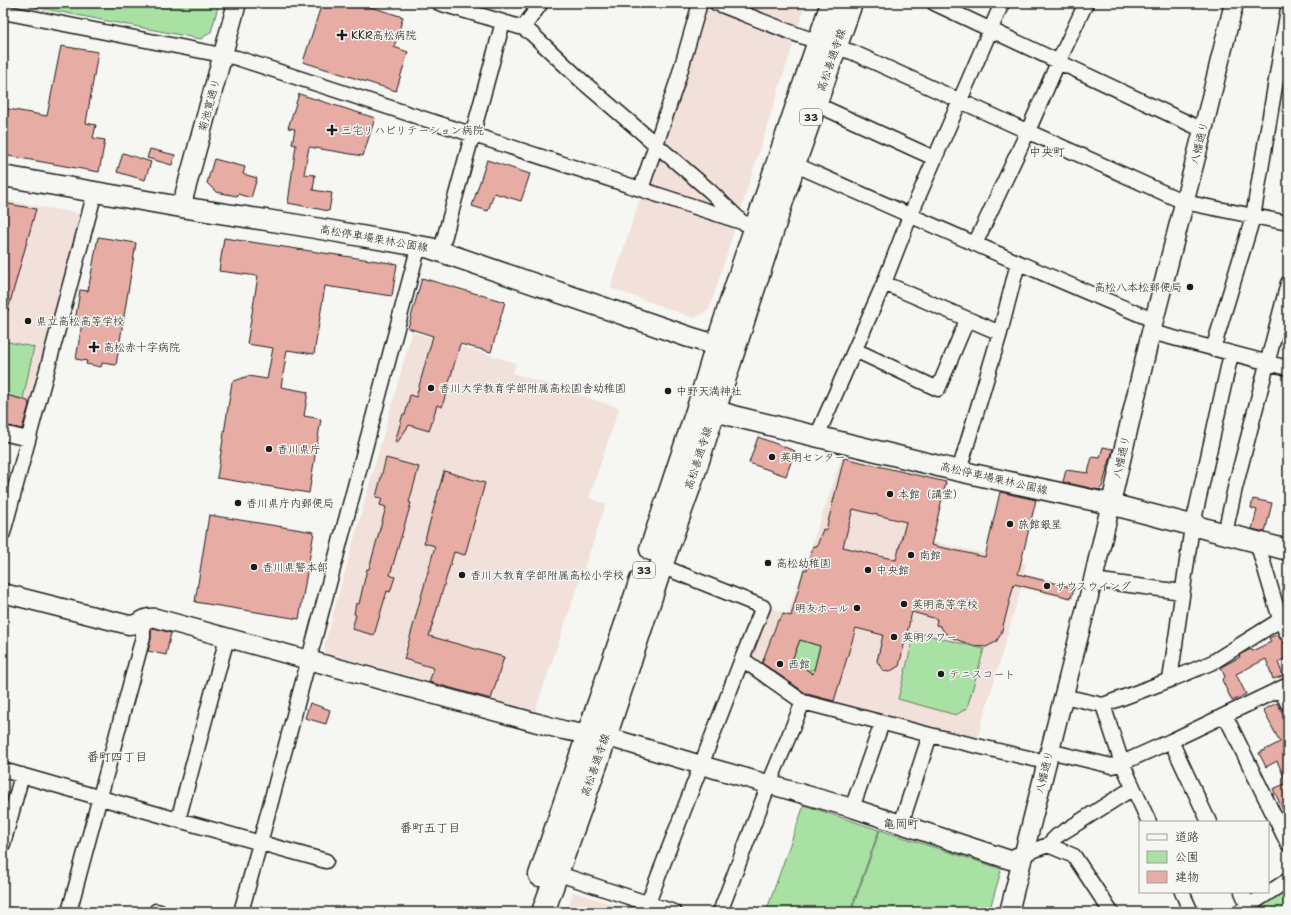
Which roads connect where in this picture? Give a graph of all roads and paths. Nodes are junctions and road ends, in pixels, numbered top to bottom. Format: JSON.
{"nodes":[{"id":1,"x":237,"y":3,"type":"edge"},
{"id":2,"x":438,"y":3,"type":"edge"},
{"id":3,"x":541,"y":3,"type":"edge"},
{"id":4,"x":700,"y":3,"type":"edge"},
{"id":5,"x":716,"y":3,"type":"edge"},
{"id":6,"x":832,"y":3,"type":"edge"},
{"id":7,"x":851,"y":3,"type":"edge"},
{"id":8,"x":934,"y":3,"type":"edge"},
{"id":9,"x":1002,"y":3,"type":"edge"},
{"id":10,"x":1086,"y":3,"type":"edge"},
{"id":11,"x":1234,"y":3,"type":"edge"},
{"id":12,"x":1288,"y":9,"type":"edge"},
{"id":13,"x":3,"y":12,"type":"edge"},
{"id":14,"x":503,"y":22,"type":"junction"},
{"id":15,"x":523,"y":28,"type":"junction"},
{"id":16,"x":991,"y":29,"type":"junction"},
{"id":17,"x":827,"y":45,"type":"junction"},
{"id":18,"x":223,"y":54,"type":"junction"},
{"id":19,"x":1058,"y":62,"type":"junction"},
{"id":20,"x":808,"y":100,"type":"junction"},
{"id":21,"x":960,"y":102,"type":"junction"},
{"id":22,"x":1203,"y":130,"type":"junction"},
{"id":23,"x":1028,"y":131,"type":"junction"},
{"id":24,"x":472,"y":135,"type":"junction"},
{"id":25,"x":656,"y":144,"type":"junction"},
{"id":26,"x":934,"y":158,"type":"junction"},
{"id":27,"x":787,"y":160,"type":"junction"},
{"id":28,"x":3,"y":176,"type":"edge"},
{"id":29,"x":641,"y":189,"type":"junction"},
{"id":30,"x":96,"y":192,"type":"junction"},
{"id":31,"x":1184,"y":202,"type":"junction"},
{"id":32,"x":181,"y":207,"type":"junction"},
{"id":33,"x":910,"y":216,"type":"junction"},
{"id":34,"x":1253,"y":216,"type":"junction"},
{"id":35,"x":1288,"y":223,"type":"edge"},
{"id":36,"x":756,"y":226,"type":"junction"},
{"id":37,"x":975,"y":244,"type":"junction"},
{"id":38,"x":419,"y":246,"type":"junction"},
{"id":39,"x":441,"y":250,"type":"junction"},
{"id":40,"x":1018,"y":263,"type":"junction"},
{"id":41,"x":1288,"y":283,"type":"edge"},
{"id":42,"x":884,"y":284,"type":"junction"},
{"id":43,"x":967,"y":320,"type":"junction"},
{"id":44,"x":1152,"y":326,"type":"junction"},
{"id":45,"x":1000,"y":333,"type":"junction"},
{"id":46,"x":725,"y":348,"type":"junction"},
{"id":47,"x":1213,"y":349,"type":"junction"},
{"id":48,"x":856,"y":350,"type":"junction"},
{"id":49,"x":1231,"y":354,"type":"junction"},
{"id":50,"x":1268,"y":363,"type":"junction"},
{"id":51,"x":1288,"y":368,"type":"edge"},
{"id":52,"x":707,"y":408,"type":"junction"},
{"id":53,"x":3,"y":433,"type":"edge"},
{"id":54,"x":816,"y":436,"type":"junction"},
{"id":55,"x":28,"y":439,"type":"junction"},
{"id":56,"x":959,"y":471,"type":"junction"},
{"id":57,"x":1110,"y":504,"type":"junction"},
{"id":58,"x":1193,"y":525,"type":"junction"},
{"id":59,"x":3,"y":533,"type":"edge"},
{"id":60,"x":1225,"y":533,"type":"junction"},
{"id":61,"x":1257,"y":542,"type":"junction"},
{"id":62,"x":1288,"y":550,"type":"edge"},
{"id":63,"x":661,"y":566,"type":"junction"},
{"id":64,"x":1093,"y":580,"type":"junction"},
{"id":65,"x":1182,"y":592,"type":"junction"},
{"id":66,"x":3,"y":593,"type":"edge"},
{"id":67,"x":1284,"y":617,"type":"edge"},
{"id":68,"x":140,"y":621,"type":"junction"},
{"id":69,"x":1288,"y":636,"type":"edge"},
{"id":70,"x":227,"y":638,"type":"junction"},
{"id":71,"x":742,"y":659,"type":"junction"},
{"id":72,"x":308,"y":661,"type":"junction"},
{"id":73,"x":1170,"y":680,"type":"junction"},
{"id":74,"x":1284,"y":687,"type":"edge"},
{"id":75,"x":1063,"y":696,"type":"junction"},
{"id":76,"x":803,"y":702,"type":"junction"},
{"id":77,"x":1288,"y":704,"type":"edge"},
{"id":78,"x":1103,"y":705,"type":"junction"},
{"id":79,"x":1225,"y":715,"type":"junction"},
{"id":80,"x":882,"y":723,"type":"junction"},
{"id":81,"x":930,"y":735,"type":"junction"},
{"id":82,"x":596,"y":736,"type":"junction"},
{"id":83,"x":1171,"y":742,"type":"junction"},
{"id":84,"x":1048,"y":756,"type":"junction"},
{"id":85,"x":1122,"y":763,"type":"junction"},
{"id":86,"x":700,"y":765,"type":"junction"},
{"id":87,"x":3,"y":770,"type":"edge"},
{"id":88,"x":22,"y":775,"type":"junction"},
{"id":89,"x":769,"y":784,"type":"junction"},
{"id":90,"x":1133,"y":788,"type":"junction"},
{"id":91,"x":100,"y":798,"type":"junction"},
{"id":92,"x":852,"y":808,"type":"junction"},
{"id":93,"x":178,"y":820,"type":"junction"},
{"id":94,"x":1149,"y":821,"type":"edge"},
{"id":95,"x":1209,"y":821,"type":"edge"},
{"id":96,"x":901,"y":824,"type":"junction"},
{"id":97,"x":260,"y":843,"type":"junction"},
{"id":98,"x":3,"y":844,"type":"edge"},
{"id":99,"x":1288,"y":844,"type":"edge"},
{"id":100,"x":1048,"y":845,"type":"junction"},
{"id":101,"x":1024,"y":854,"type":"junction"},
{"id":102,"x":326,"y":861,"type":"dead end"},
{"id":103,"x":556,"y":873,"type":"junction"},
{"id":104,"x":1288,"y":880,"type":"edge"},
{"id":105,"x":1269,"y":892,"type":"edge"},
{"id":106,"x":1182,"y":893,"type":"edge"},
{"id":107,"x":1242,"y":893,"type":"edge"},
{"id":108,"x":1267,"y":893,"type":"edge"},
{"id":109,"x":648,"y":903,"type":"junction"},
{"id":110,"x":1243,"y":908,"type":"edge"},
{"id":111,"x":69,"y":912,"type":"edge"},
{"id":112,"x":241,"y":912,"type":"edge"},
{"id":113,"x":528,"y":912,"type":"edge"},
{"id":114,"x":543,"y":912,"type":"edge"},
{"id":115,"x":674,"y":912,"type":"edge"},
{"id":116,"x":720,"y":912,"type":"edge"},
{"id":117,"x":1009,"y":912,"type":"edge"},
{"id":118,"x":1111,"y":912,"type":"edge"},
{"id":119,"x":1191,"y":912,"type":"edge"}],
"edges":[{"from":1,"to":18,"type":"street","name":"菊池寛通り"},
{"from":2,"to":14,"type":"street"},
{"from":3,"to":15,"type":"street"},
{"from":4,"to":25,"type":"street"},
{"from":5,"to":17,"type":"street"},
{"from":6,"to":17,"type":"main road","name":"高松善通寺線","number":"33"},
{"from":7,"to":17,"type":"main road","name":"高松善通寺線","number":"33"},
{"from":8,"to":16,"type":"street"},
{"from":9,"to":16,"type":"street"},
{"from":10,"to":19,"type":"street"},
{"from":11,"to":22,"type":"street","name":"八幡通り"},
{"from":12,"to":34,"type":"street"},
{"from":13,"to":18,"type":"street"},
{"from":14,"to":15,"type":"street"},
{"from":14,"to":24,"type":"street"},
{"from":15,"to":25,"type":"street"},
{"from":16,"to":19,"type":"street"},
{"from":16,"to":21,"type":"street"},
{"from":17,"to":20,"type":"main road","name":"高松善通寺線","number":"33"},
{"from":17,"to":21,"type":"street"},
{"from":18,"to":24,"type":"street"},
{"from":18,"to":32,"type":"street","name":"菊池寛通り"},
{"from":19,"to":22,"type":"street"},
{"from":19,"to":23,"type":"street"},
{"from":20,"to":26,"type":"street"},
{"from":20,"to":27,"type":"main road","name":"高松善通寺線","number":"33"},
{"from":21,"to":23,"type":"street"},
{"from":21,"to":26,"type":"street"},
{"from":22,"to":31,"type":"street","name":"八幡通り"},
{"from":23,"to":31,"type":"street"},
{"from":23,"to":37,"type":"street"},
{"from":24,"to":29,"type":"street"},
{"from":24,"to":39,"type":"street"},
{"from":25,"to":29,"type":"street"},
{"from":25,"to":36,"type":"street"},
{"from":26,"to":33,"type":"street"},
{"from":27,"to":33,"type":"street"},
{"from":27,"to":36,"type":"main road","name":"高松善通寺線","number":"33"},
{"from":28,"to":30,"type":"main road","name":"高松停車場栗林公園線"},
{"from":29,"to":36,"type":"street"},
{"from":30,"to":32,"type":"main road","name":"高松停車場栗林公園線"},
{"from":30,"to":55,"type":"street"},
{"from":31,"to":34,"type":"street"},
{"from":31,"to":44,"type":"street","name":"八幡通り"},
{"from":32,"to":38,"type":"main road","name":"高松停車場栗林公園線"},
{"from":33,"to":37,"type":"street"},
{"from":33,"to":42,"type":"street"},
{"from":34,"to":35,"type":"street"},
{"from":34,"to":47,"type":"street"},
{"from":36,"to":46,"type":"main road","name":"高松善通寺線","number":"33"},
{"from":37,"to":40,"type":"street"},
{"from":38,"to":39,"type":"main road","name":"高松停車場栗林公園線"},
{"from":38,"to":72,"type":"street"},
{"from":39,"to":46,"type":"main road","name":"高松停車場栗林公園線"},
{"from":40,"to":44,"type":"street"},
{"from":40,"to":45,"type":"street"},
{"from":41,"to":50,"type":"street"},
{"from":42,"to":43,"type":"street"},
{"from":42,"to":48,"type":"street"},
{"from":43,"to":45,"type":"street"},
{"from":43,"to":48,"type":"street"},
{"from":44,"to":47,"type":"street"},
{"from":44,"to":57,"type":"street","name":"八幡通り"},
{"from":45,"to":56,"type":"street"},
{"from":46,"to":52,"type":"main road","name":"高松善通寺線","number":"33"},
{"from":47,"to":49,"type":"street"},
{"from":48,"to":54,"type":"street"},
{"from":49,"to":50,"type":"street"},
{"from":49,"to":58,"type":"street"},
{"from":50,"to":51,"type":"street"},
{"from":50,"to":60,"type":"street"},
{"from":52,"to":54,"type":"main road","name":"高松停車場栗林公園線"},
{"from":52,"to":63,"type":"main road","name":"高松善通寺線","number":"33"},
{"from":52,"to":82,"type":"main road","name":"高松善通寺線","number":"33"},
{"from":53,"to":55,"type":"street"},
{"from":54,"to":56,"type":"main road","name":"高松停車場栗林公園線"},
{"from":55,"to":59,"type":"street"},
{"from":56,"to":57,"type":"main road","name":"高松停車場栗林公園線"},
{"from":57,"to":58,"type":"main road","name":"高松停車場栗林公園線"},
{"from":57,"to":64,"type":"street","name":"八幡通り"},
{"from":58,"to":60,"type":"main road","name":"高松停車場栗林公園線"},
{"from":58,"to":65,"type":"street"},
{"from":60,"to":61,"type":"main road","name":"高松停車場栗林公園線"},
{"from":61,"to":62,"type":"main road","name":"高松停車場栗林公園線"},
{"from":61,"to":67,"type":"street"},
{"from":63,"to":71,"type":"street"},
{"from":63,"to":82,"type":"main road","name":"高松善通寺線","number":"33"},
{"from":64,"to":65,"type":"street"},
{"from":64,"to":75,"type":"street","name":"八幡通り"},
{"from":65,"to":73,"type":"street"},
{"from":66,"to":68,"type":"street"},
{"from":67,"to":69,"type":"street"},
{"from":67,"to":73,"type":"street"},
{"from":68,"to":70,"type":"street"},
{"from":68,"to":91,"type":"street"},
{"from":70,"to":72,"type":"street"},
{"from":70,"to":93,"type":"street"},
{"from":71,"to":76,"type":"street"},
{"from":71,"to":86,"type":"street"},
{"from":72,"to":82,"type":"street"},
{"from":72,"to":97,"type":"street"},
{"from":73,"to":78,"type":"street"},
{"from":74,"to":77,"type":"street"},
{"from":74,"to":79,"type":"street"},
{"from":75,"to":78,"type":"street"},
{"from":75,"to":84,"type":"street","name":"八幡通り"},
{"from":76,"to":80,"type":"street"},
{"from":76,"to":89,"type":"street"},
{"from":78,"to":85,"type":"street"},
{"from":79,"to":83,"type":"street"},
{"from":79,"to":99,"type":"street"},
{"from":80,"to":81,"type":"street"},
{"from":80,"to":92,"type":"street"},
{"from":81,"to":84,"type":"street"},
{"from":81,"to":96,"type":"street"},
{"from":82,"to":86,"type":"street"},
{"from":82,"to":103,"type":"main road","name":"高松善通寺線","number":"33"},
{"from":82,"to":113,"type":"main road","name":"高松善通寺線","number":"33"},
{"from":83,"to":85,"type":"street"},
{"from":83,"to":95,"type":"street"},
{"from":84,"to":85,"type":"street"},
{"from":84,"to":101,"type":"street","name":"八幡通り"},
{"from":85,"to":90,"type":"street"},
{"from":86,"to":89,"type":"street"},
{"from":86,"to":109,"type":"street"},
{"from":87,"to":88,"type":"street"},
{"from":88,"to":91,"type":"street"},
{"from":88,"to":98,"type":"street"},
{"from":89,"to":92,"type":"street"},
{"from":89,"to":116,"type":"street"},
{"from":90,"to":94,"type":"street"},
{"from":90,"to":100,"type":"street"},
{"from":91,"to":93,"type":"street"},
{"from":91,"to":111,"type":"street"},
{"from":92,"to":96,"type":"street"},
{"from":93,"to":97,"type":"street"},
{"from":96,"to":101,"type":"street"},
{"from":97,"to":102,"type":"street"},
{"from":97,"to":112,"type":"street"},
{"from":100,"to":101,"type":"street"},
{"from":100,"to":118,"type":"street"},
{"from":101,"to":117,"type":"street","name":"八幡通り"},
{"from":103,"to":109,"type":"street"},
{"from":103,"to":114,"type":"main road","name":"高松善通寺線","number":"33"},
{"from":104,"to":105,"type":"street"},
{"from":106,"to":119,"type":"street"},
{"from":107,"to":110,"type":"street"},
{"from":108,"to":110,"type":"street"},
{"from":109,"to":115,"type":"street"}]}
